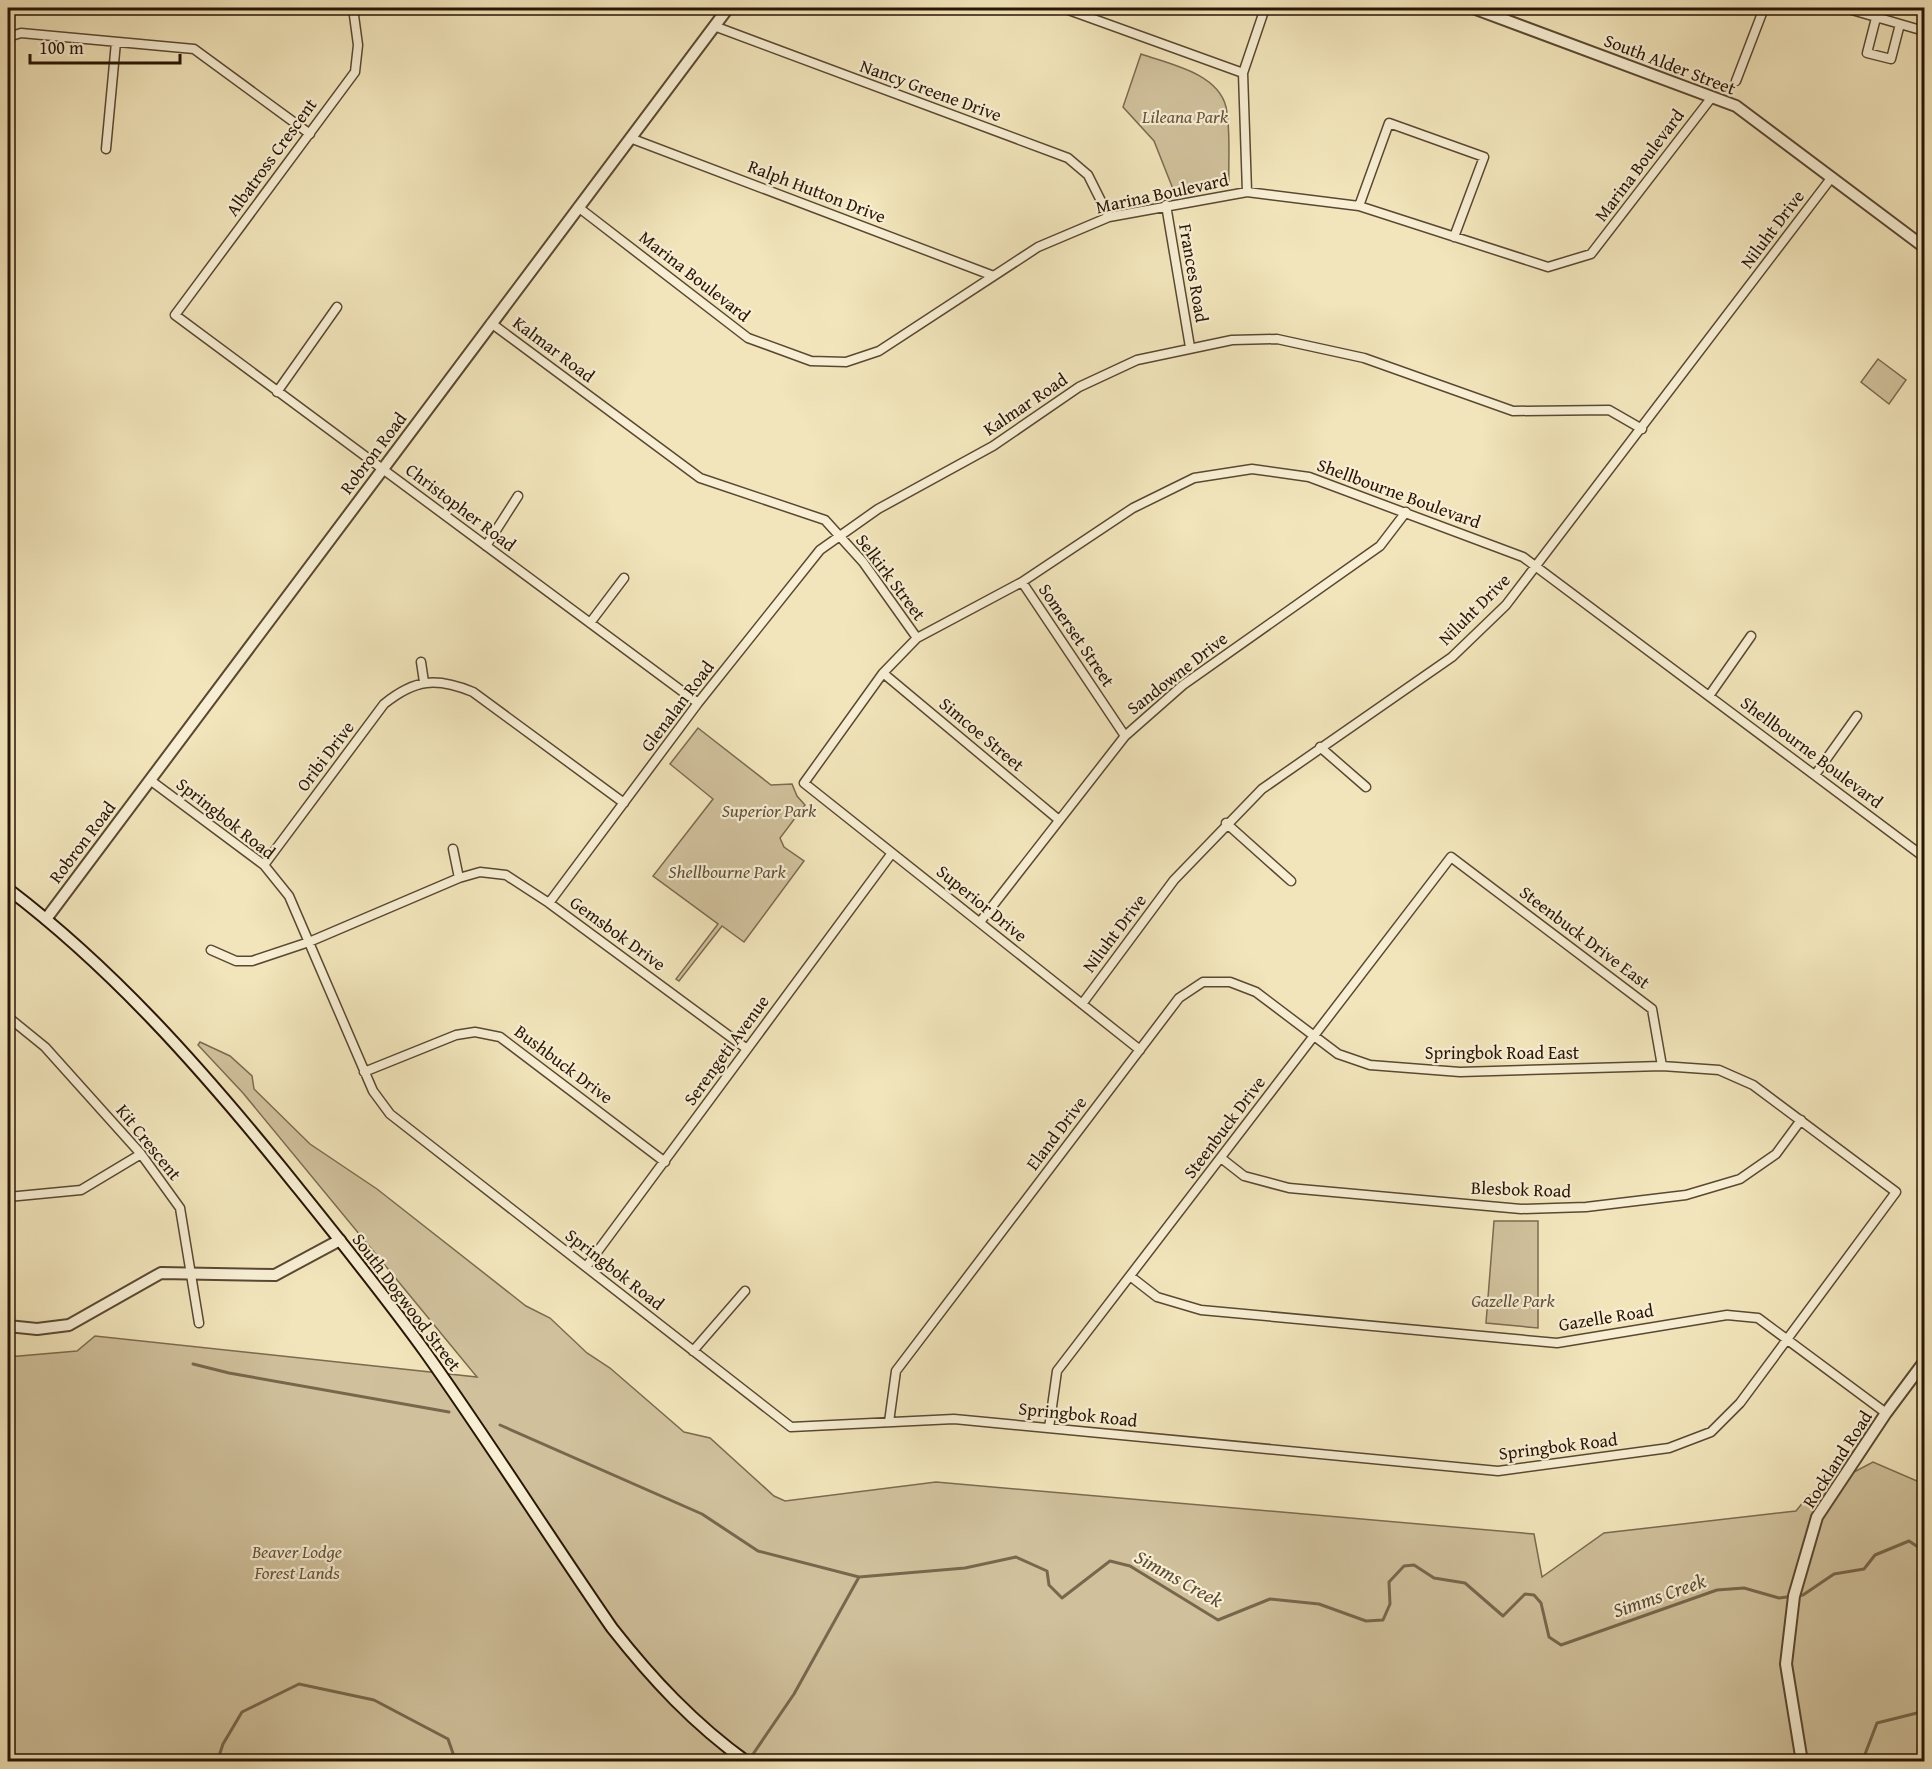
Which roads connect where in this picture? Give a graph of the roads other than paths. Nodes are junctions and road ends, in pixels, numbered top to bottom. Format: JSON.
{"nodes":[{"id":1,"x":353,"y":8,"type":"edge"},
{"id":2,"x":728,"y":8,"type":"edge"},
{"id":3,"x":1063,"y":8,"type":"edge"},
{"id":4,"x":1265,"y":8,"type":"edge"},
{"id":5,"x":1473,"y":8,"type":"edge"},
{"id":6,"x":1764,"y":8,"type":"edge"},
{"id":7,"x":1845,"y":8,"type":"edge"},
{"id":8,"x":1876,"y":18,"type":"junction"},
{"id":9,"x":1900,"y":24,"type":"junction"},
{"id":10,"x":714,"y":26,"type":"junction"},
{"id":11,"x":1924,"y":31,"type":"edge"},
{"id":12,"x":8,"y":37,"type":"edge"},
{"id":13,"x":116,"y":42,"type":"junction"},
{"id":14,"x":1243,"y":73,"type":"junction"},
{"id":15,"x":1736,"y":81,"type":"dead end"},
{"id":16,"x":1712,"y":96,"type":"junction"},
{"id":17,"x":310,"y":134,"type":"junction"},
{"id":18,"x":630,"y":138,"type":"junction"},
{"id":19,"x":106,"y":149,"type":"dead end"},
{"id":20,"x":1832,"y":177,"type":"junction"},
{"id":21,"x":1247,"y":192,"type":"junction"},
{"id":22,"x":1166,"y":205,"type":"junction"},
{"id":23,"x":1359,"y":206,"type":"junction"},
{"id":24,"x":578,"y":207,"type":"junction"},
{"id":25,"x":1109,"y":217,"type":"junction"},
{"id":26,"x":1454,"y":237,"type":"junction"},
{"id":27,"x":1924,"y":247,"type":"edge"},
{"id":28,"x":991,"y":275,"type":"junction"},
{"id":29,"x":337,"y":307,"type":"dead end"},
{"id":30,"x":175,"y":315,"type":"joint"},
{"id":31,"x":491,"y":323,"type":"junction"},
{"id":32,"x":1191,"y":347,"type":"junction"},
{"id":33,"x":277,"y":392,"type":"junction"},
{"id":34,"x":1642,"y":429,"type":"junction"},
{"id":35,"x":382,"y":469,"type":"junction"},
{"id":36,"x":518,"y":496,"type":"dead end"},
{"id":37,"x":1406,"y":512,"type":"junction"},
{"id":38,"x":839,"y":536,"type":"junction"},
{"id":39,"x":486,"y":546,"type":"junction"},
{"id":40,"x":1536,"y":567,"type":"junction"},
{"id":41,"x":624,"y":578,"type":"dead end"},
{"id":42,"x":1022,"y":582,"type":"junction"},
{"id":43,"x":590,"y":623,"type":"junction"},
{"id":44,"x":1751,"y":636,"type":"dead end"},
{"id":45,"x":917,"y":638,"type":"junction"},
{"id":46,"x":421,"y":662,"type":"dead end"},
{"id":47,"x":884,"y":673,"type":"junction"},
{"id":48,"x":424,"y":682,"type":"junction"},
{"id":49,"x":1709,"y":696,"type":"junction"},
{"id":50,"x":698,"y":703,"type":"junction"},
{"id":51,"x":1857,"y":716,"type":"dead end"},
{"id":52,"x":1125,"y":736,"type":"junction"},
{"id":53,"x":1320,"y":747,"type":"junction"},
{"id":54,"x":1815,"y":775,"type":"junction"},
{"id":55,"x":150,"y":780,"type":"junction"},
{"id":56,"x":804,"y":783,"type":"joint"},
{"id":57,"x":1366,"y":787,"type":"dead end"},
{"id":58,"x":624,"y":803,"type":"junction"},
{"id":59,"x":1059,"y":820,"type":"junction"},
{"id":60,"x":1226,"y":823,"type":"junction"},
{"id":61,"x":453,"y":849,"type":"dead end"},
{"id":62,"x":892,"y":853,"type":"junction"},
{"id":63,"x":1924,"y":856,"type":"edge"},
{"id":64,"x":1452,"y":857,"type":"joint"},
{"id":65,"x":264,"y":865,"type":"junction"},
{"id":66,"x":459,"y":878,"type":"junction"},
{"id":67,"x":1291,"y":881,"type":"dead end"},
{"id":68,"x":8,"y":889,"type":"edge"},
{"id":69,"x":549,"y":903,"type":"junction"},
{"id":70,"x":46,"y":919,"type":"junction"},
{"id":71,"x":980,"y":922,"type":"junction"},
{"id":72,"x":309,"y":942,"type":"junction"},
{"id":73,"x":211,"y":950,"type":"dead end"},
{"id":74,"x":1082,"y":1004,"type":"junction"},
{"id":75,"x":8,"y":1017,"type":"edge"},
{"id":76,"x":1314,"y":1037,"type":"junction"},
{"id":77,"x":747,"y":1049,"type":"junction"},
{"id":78,"x":1140,"y":1050,"type":"junction"},
{"id":79,"x":1662,"y":1066,"type":"junction"},
{"id":80,"x":364,"y":1072,"type":"junction"},
{"id":81,"x":1801,"y":1120,"type":"junction"},
{"id":82,"x":141,"y":1154,"type":"junction"},
{"id":83,"x":1221,"y":1158,"type":"junction"},
{"id":84,"x":665,"y":1162,"type":"junction"},
{"id":85,"x":8,"y":1197,"type":"edge"},
{"id":86,"x":340,"y":1240,"type":"junction"},
{"id":87,"x":586,"y":1267,"type":"junction"},
{"id":88,"x":191,"y":1274,"type":"junction"},
{"id":89,"x":1130,"y":1276,"type":"junction"},
{"id":90,"x":746,"y":1290,"type":"dead end"},
{"id":91,"x":199,"y":1323,"type":"dead end"},
{"id":92,"x":8,"y":1326,"type":"edge"},
{"id":93,"x":1788,"y":1339,"type":"junction"},
{"id":94,"x":693,"y":1351,"type":"junction"},
{"id":95,"x":1924,"y":1362,"type":"edge"},
{"id":96,"x":1886,"y":1413,"type":"junction"},
{"id":97,"x":889,"y":1422,"type":"junction"},
{"id":98,"x":1049,"y":1428,"type":"junction"},
{"id":99,"x":747,"y":1761,"type":"edge"},
{"id":100,"x":1802,"y":1761,"type":"edge"}],
"edges":[{"from":1,"to":17,"type":"street","name":"Albatross Crescent"},
{"from":2,"to":10,"type":"street","name":"Robron Road"},
{"from":3,"to":14,"type":"street"},
{"from":4,"to":14,"type":"street"},
{"from":5,"to":16,"type":"street","name":"South Alder Street"},
{"from":6,"to":15,"type":"street"},
{"from":7,"to":8,"type":"street"},
{"from":8,"to":9,"type":"street"},
{"from":8,"to":9,"type":"street"},
{"from":9,"to":11,"type":"street"},
{"from":10,"to":18,"type":"street","name":"Robron Road"},
{"from":10,"to":25,"type":"street","name":"Nancy Greene Drive"},
{"from":12,"to":13,"type":"street"},
{"from":13,"to":17,"type":"street"},
{"from":13,"to":19,"type":"street"},
{"from":14,"to":21,"type":"street"},
{"from":16,"to":20,"type":"street","name":"South Alder Street"},
{"from":16,"to":26,"type":"street","name":"Marina Boulevard"},
{"from":17,"to":30,"type":"street","name":"Albatross Crescent"},
{"from":18,"to":24,"type":"street","name":"Robron Road"},
{"from":18,"to":28,"type":"street","name":"Ralph Hutton Drive"},
{"from":20,"to":27,"type":"street","name":"South Alder Street"},
{"from":20,"to":34,"type":"street","name":"Niluht Drive"},
{"from":21,"to":22,"type":"street","name":"Marina Boulevard"},
{"from":21,"to":23,"type":"street","name":"Marina Boulevard"},
{"from":22,"to":25,"type":"street","name":"Marina Boulevard"},
{"from":22,"to":32,"type":"street","name":"Frances Road"},
{"from":23,"to":26,"type":"street","name":"Marina Boulevard"},
{"from":23,"to":26,"type":"street"},
{"from":24,"to":28,"type":"street","name":"Marina Boulevard"},
{"from":24,"to":31,"type":"street","name":"Robron Road"},
{"from":25,"to":28,"type":"street","name":"Marina Boulevard"},
{"from":29,"to":33,"type":"street"},
{"from":30,"to":33,"type":"street","name":"Christopher Road"},
{"from":31,"to":35,"type":"street","name":"Robron Road"},
{"from":31,"to":38,"type":"street","name":"Kalmar Road"},
{"from":32,"to":34,"type":"street","name":"Kalmar Road"},
{"from":32,"to":38,"type":"street","name":"Kalmar Road"},
{"from":33,"to":35,"type":"street","name":"Christopher Road"},
{"from":34,"to":40,"type":"street","name":"Niluht Drive"},
{"from":35,"to":39,"type":"street","name":"Christopher Road"},
{"from":35,"to":55,"type":"street","name":"Robron Road"},
{"from":36,"to":39,"type":"street"},
{"from":37,"to":40,"type":"street","name":"Shellbourne Boulevard"},
{"from":37,"to":42,"type":"street","name":"Shellbourne Boulevard"},
{"from":37,"to":52,"type":"street","name":"Sandowne Drive"},
{"from":38,"to":45,"type":"street","name":"Selkirk Street"},
{"from":38,"to":50,"type":"street","name":"Glenalan Road"},
{"from":39,"to":43,"type":"street","name":"Christopher Road"},
{"from":40,"to":49,"type":"street","name":"Shellbourne Boulevard"},
{"from":40,"to":53,"type":"street","name":"Niluht Drive"},
{"from":41,"to":43,"type":"street"},
{"from":42,"to":45,"type":"street","name":"Shellbourne Boulevard"},
{"from":42,"to":52,"type":"street","name":"Somerset Street"},
{"from":43,"to":50,"type":"street","name":"Christopher Road"},
{"from":44,"to":49,"type":"street"},
{"from":45,"to":47,"type":"street","name":"Shellbourne Boulevard"},
{"from":46,"to":48,"type":"street"},
{"from":47,"to":56,"type":"street","name":"Shellbourne Boulevard"},
{"from":47,"to":59,"type":"street","name":"Simcoe Street"},
{"from":48,"to":58,"type":"street","name":"Oribi Drive"},
{"from":48,"to":65,"type":"street","name":"Oribi Drive"},
{"from":49,"to":54,"type":"street","name":"Shellbourne Boulevard"},
{"from":50,"to":58,"type":"street","name":"Glenalan Road"},
{"from":51,"to":54,"type":"street"},
{"from":52,"to":59,"type":"street","name":"Sandowne Drive"},
{"from":53,"to":57,"type":"street"},
{"from":53,"to":60,"type":"street","name":"Niluht Drive"},
{"from":54,"to":63,"type":"street","name":"Shellbourne Boulevard"},
{"from":55,"to":65,"type":"street","name":"Springbok Road"},
{"from":55,"to":70,"type":"street","name":"Robron Road"},
{"from":56,"to":62,"type":"street","name":"Superior Drive"},
{"from":58,"to":69,"type":"street","name":"Glenalan Road"},
{"from":59,"to":71,"type":"street","name":"Sandowne Drive"},
{"from":60,"to":67,"type":"street"},
{"from":60,"to":74,"type":"street","name":"Niluht Drive"},
{"from":61,"to":66,"type":"street"},
{"from":62,"to":71,"type":"street","name":"Superior Drive"},
{"from":62,"to":77,"type":"street","name":"Serengeti Avenue"},
{"from":64,"to":76,"type":"street","name":"Steenbuck Drive"},
{"from":64,"to":79,"type":"street","name":"Steenbuck Drive East"},
{"from":65,"to":72,"type":"street","name":"Springbok Road"},
{"from":66,"to":69,"type":"street","name":"Gemsbok Drive"},
{"from":66,"to":72,"type":"street","name":"Gemsbok Drive"},
{"from":68,"to":70,"type":"street","name":"South Dogwood Street"},
{"from":69,"to":77,"type":"street","name":"Gemsbok Drive"},
{"from":70,"to":86,"type":"street","name":"South Dogwood Street"},
{"from":71,"to":74,"type":"street","name":"Superior Drive"},
{"from":72,"to":73,"type":"street","name":"Gemsbok Drive"},
{"from":72,"to":80,"type":"street","name":"Springbok Road"},
{"from":74,"to":78,"type":"street","name":"Superior Drive"},
{"from":75,"to":82,"type":"street","name":"Kit Crescent"},
{"from":76,"to":78,"type":"street","name":"Eland Drive"},
{"from":76,"to":79,"type":"street","name":"Springbok Road East"},
{"from":76,"to":83,"type":"street","name":"Steenbuck Drive"},
{"from":77,"to":84,"type":"street","name":"Serengeti Avenue"},
{"from":78,"to":97,"type":"street","name":"Eland Drive"},
{"from":79,"to":81,"type":"street","name":"Springbok Road"},
{"from":80,"to":84,"type":"street","name":"Bushbuck Drive"},
{"from":80,"to":87,"type":"street","name":"Springbok Road"},
{"from":81,"to":83,"type":"street","name":"Blesbok Road"},
{"from":81,"to":93,"type":"street","name":"Springbok Road"},
{"from":82,"to":85,"type":"street"},
{"from":82,"to":88,"type":"street","name":"Kit Crescent"},
{"from":83,"to":89,"type":"street","name":"Steenbuck Drive"},
{"from":84,"to":87,"type":"street","name":"Serengeti Avenue"},
{"from":86,"to":88,"type":"street"},
{"from":86,"to":99,"type":"street","name":"South Dogwood Street"},
{"from":87,"to":94,"type":"street","name":"Springbok Road"},
{"from":88,"to":91,"type":"street","name":"Kit Crescent"},
{"from":88,"to":92,"type":"street"},
{"from":89,"to":93,"type":"street","name":"Gazelle Road"},
{"from":89,"to":98,"type":"street","name":"Steenbuck Drive"},
{"from":90,"to":94,"type":"street"},
{"from":93,"to":96,"type":"street","name":"Gazelle Road"},
{"from":93,"to":98,"type":"street","name":"Springbok Road"},
{"from":94,"to":97,"type":"street","name":"Springbok Road"},
{"from":95,"to":96,"type":"street","name":"Rockland Road"},
{"from":96,"to":100,"type":"street","name":"Rockland Road"},
{"from":97,"to":98,"type":"street","name":"Springbok Road"}]}
